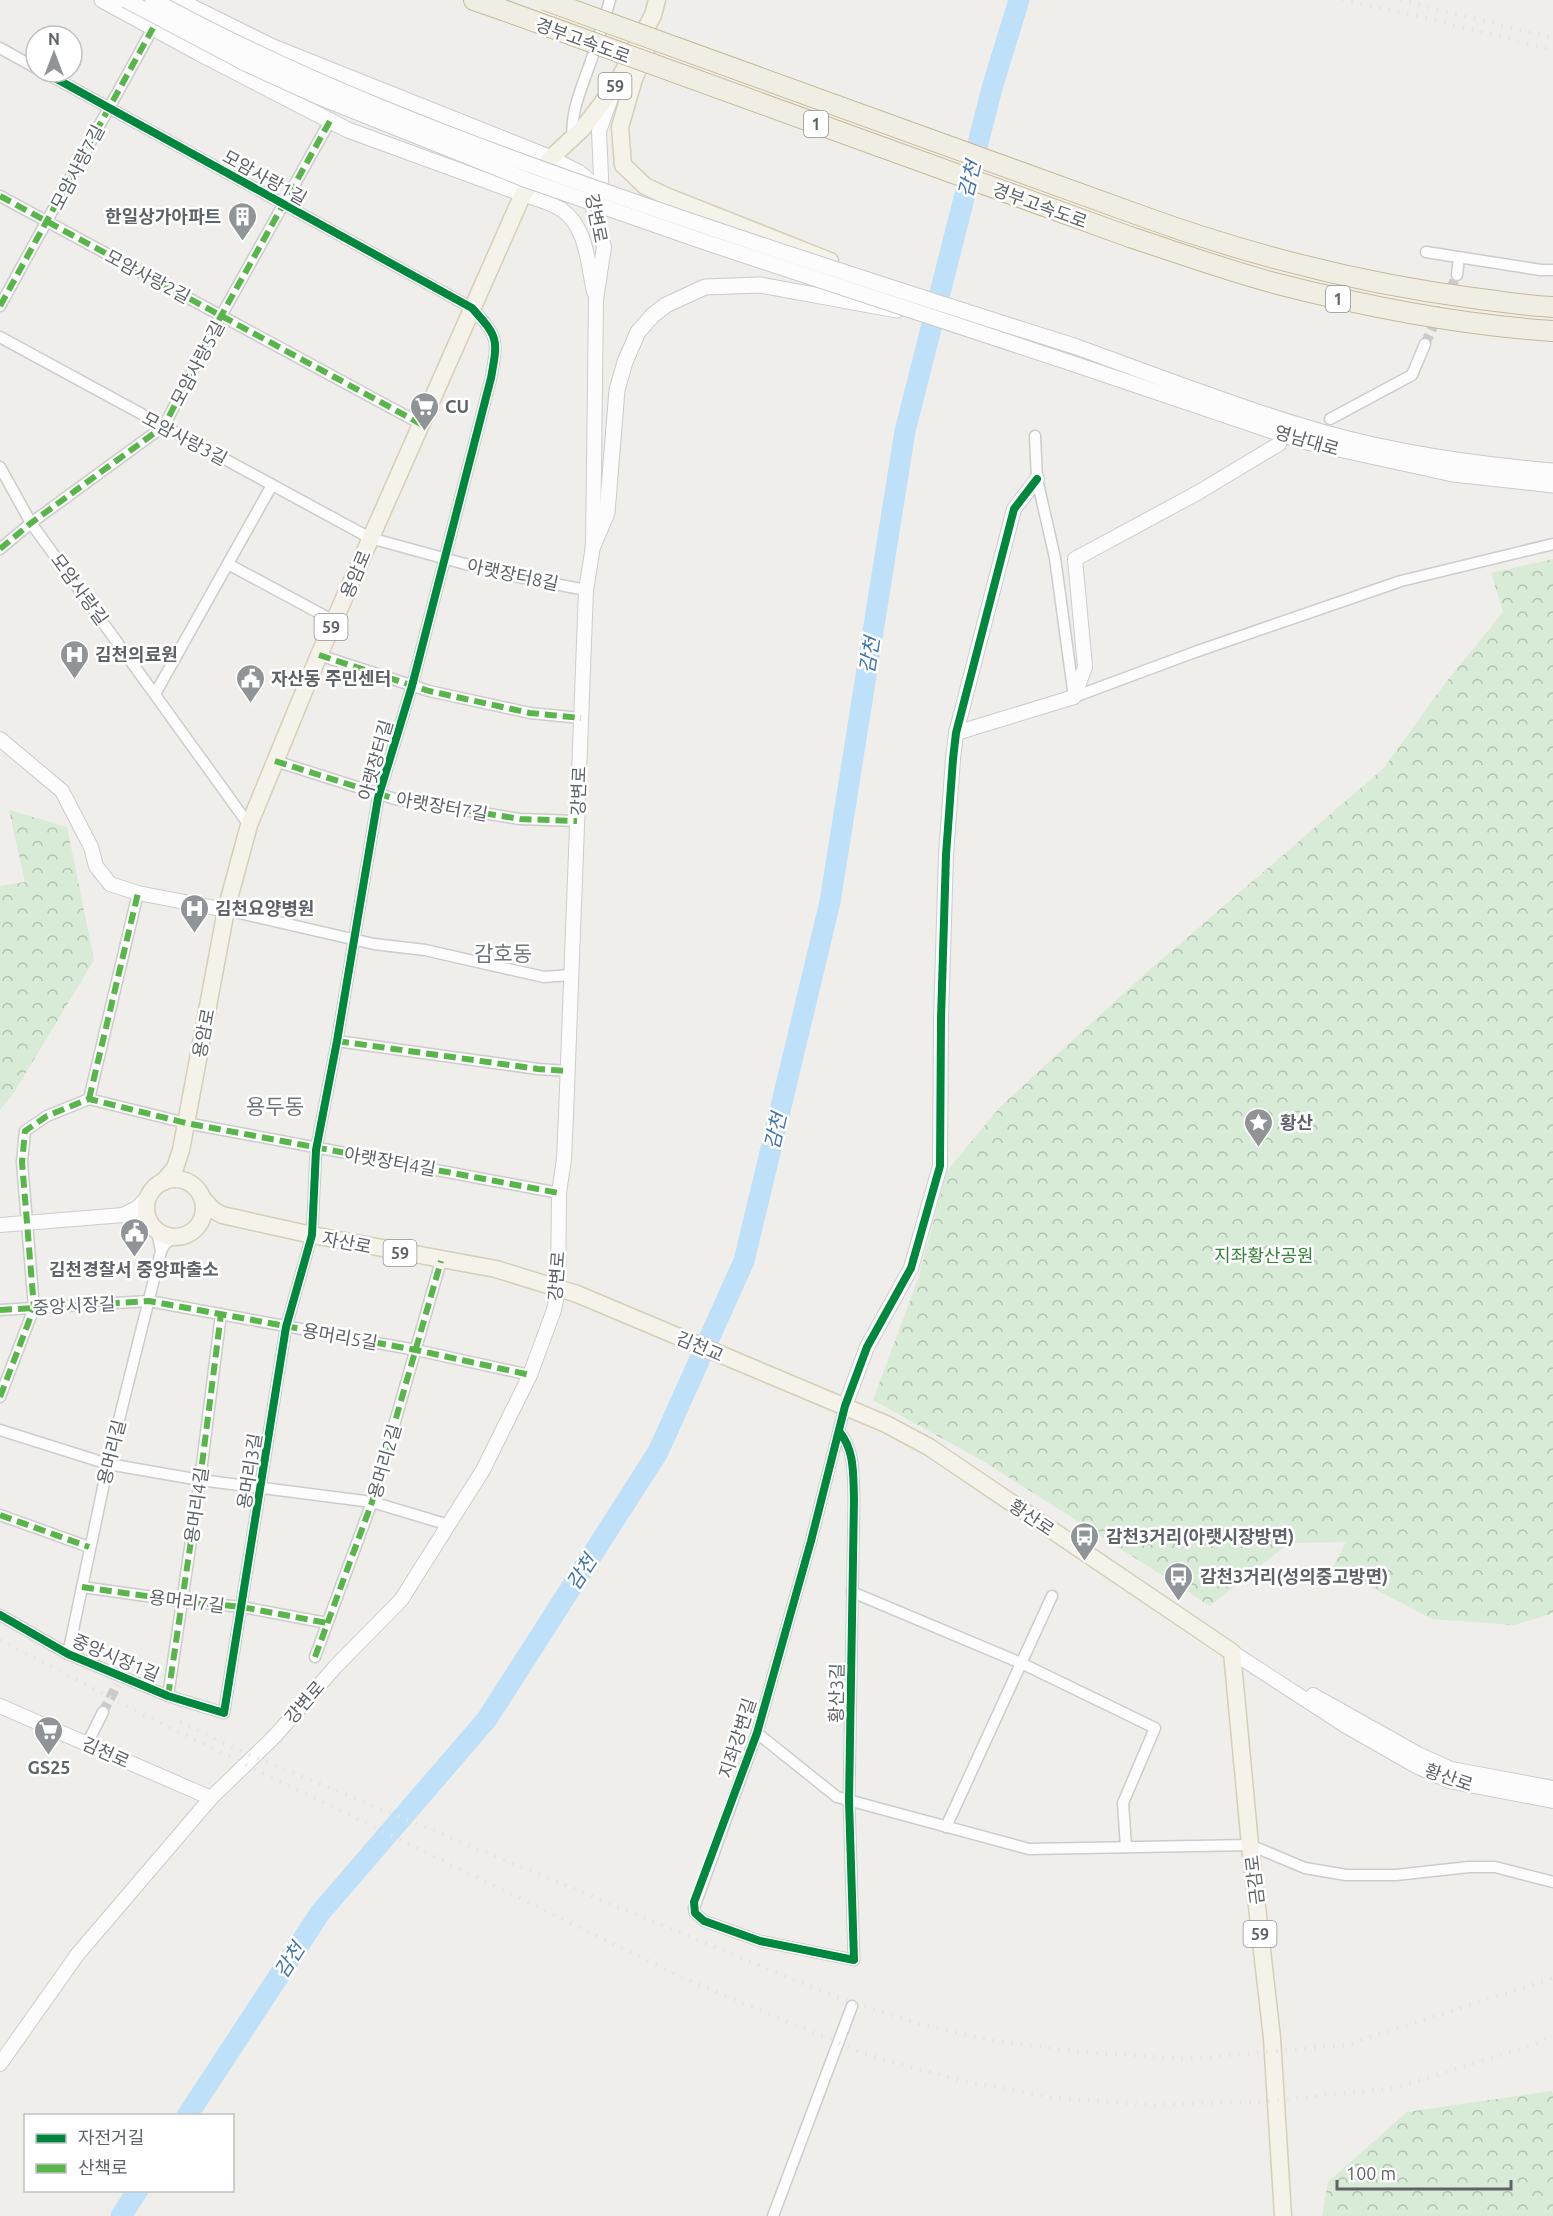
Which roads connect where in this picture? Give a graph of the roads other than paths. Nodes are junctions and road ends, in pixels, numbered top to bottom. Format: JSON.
{"nodes":[{"id":1,"x":102,"y":0,"type":"edge"},
{"id":2,"x":126,"y":0,"type":"edge"},
{"id":3,"x":153,"y":0,"type":"edge"},
{"id":4,"x":178,"y":0,"type":"edge"},
{"id":5,"x":474,"y":0,"type":"edge"},
{"id":6,"x":544,"y":0,"type":"edge"},
{"id":7,"x":610,"y":0,"type":"edge"},
{"id":8,"x":655,"y":8,"type":"edge"},
{"id":9,"x":153,"y":28,"type":"junction"},
{"id":10,"x":0,"y":48,"type":"edge"},
{"id":11,"x":24,"y":61,"type":"edge"},
{"id":12,"x":66,"y":84,"type":"edge"},
{"id":13,"x":616,"y":85,"type":"junction"},
{"id":14,"x":108,"y":107,"type":"junction"},
{"id":15,"x":330,"y":121,"type":"junction"},
{"id":16,"x":573,"y":140,"type":"junction"},
{"id":17,"x":551,"y":158,"type":"junction"},
{"id":18,"x":523,"y":194,"type":"junction"},
{"id":19,"x":0,"y":196,"type":"edge"},
{"id":20,"x":283,"y":204,"type":"junction"},
{"id":21,"x":48,"y":222,"type":"junction"},
{"id":22,"x":604,"y":246,"type":"junction"},
{"id":23,"x":1426,"y":252,"type":"dead end"},
{"id":24,"x":1459,"y":258,"type":"junction"},
{"id":25,"x":1553,"y":270,"type":"edge"},
{"id":26,"x":1456,"y":275,"type":"tunnel mouth"},
{"id":27,"x":596,"y":300,"type":"junction"},
{"id":28,"x":0,"y":306,"type":"edge"},
{"id":29,"x":1553,"y":307,"type":"edge"},
{"id":30,"x":472,"y":308,"type":"junction"},
{"id":31,"x":928,"y":308,"type":"junction"},
{"id":32,"x":221,"y":316,"type":"junction"},
{"id":33,"x":1553,"y":330,"type":"edge"},
{"id":34,"x":0,"y":337,"type":"edge"},
{"id":35,"x":1425,"y":344,"type":"tunnel mouth"},
{"id":36,"x":1330,"y":419,"type":"dead end"},
{"id":37,"x":422,"y":424,"type":"junction"},
{"id":38,"x":164,"y":426,"type":"junction"},
{"id":39,"x":1035,"y":436,"type":"dead end"},
{"id":40,"x":1279,"y":444,"type":"dead end"},
{"id":41,"x":0,"y":467,"type":"edge"},
{"id":42,"x":1553,"y":471,"type":"edge"},
{"id":43,"x":1037,"y":479,"type":"junction"},
{"id":44,"x":272,"y":485,"type":"junction"},
{"id":45,"x":1553,"y":485,"type":"edge"},
{"id":46,"x":31,"y":523,"type":"junction"},
{"id":47,"x":370,"y":538,"type":"junction"},
{"id":48,"x":1553,"y":544,"type":"edge"},
{"id":49,"x":593,"y":546,"type":"junction"},
{"id":50,"x":0,"y":549,"type":"edge"},
{"id":51,"x":444,"y":560,"type":"junction"},
{"id":52,"x":228,"y":564,"type":"junction"},
{"id":53,"x":586,"y":590,"type":"junction"},
{"id":54,"x":334,"y":621,"type":"junction"},
{"id":55,"x":319,"y":655,"type":"junction"},
{"id":56,"x":412,"y":686,"type":"junction"},
{"id":57,"x":155,"y":694,"type":"junction"},
{"id":58,"x":1074,"y":697,"type":"junction"},
{"id":59,"x":581,"y":718,"type":"junction"},
{"id":60,"x":956,"y":733,"type":"junction"},
{"id":61,"x":0,"y":739,"type":"edge"},
{"id":62,"x":275,"y":761,"type":"junction"},
{"id":63,"x":379,"y":794,"type":"junction"},
{"id":64,"x":577,"y":821,"type":"junction"},
{"id":65,"x":249,"y":825,"type":"junction"},
{"id":66,"x":138,"y":893,"type":"junction"},
{"id":67,"x":226,"y":909,"type":"junction"},
{"id":68,"x":354,"y":939,"type":"junction"},
{"id":69,"x":571,"y":975,"type":"junction"},
{"id":70,"x":337,"y":1041,"type":"junction"},
{"id":71,"x":568,"y":1071,"type":"junction"},
{"id":72,"x":89,"y":1099,"type":"junction"},
{"id":73,"x":186,"y":1123,"type":"junction"},
{"id":74,"x":316,"y":1148,"type":"junction"},
{"id":75,"x":181,"y":1150,"type":"junction"},
{"id":76,"x":163,"y":1182,"type":"junction"},
{"id":77,"x":190,"y":1184,"type":"junction"},
{"id":78,"x":559,"y":1193,"type":"junction"},
{"id":79,"x":149,"y":1196,"type":"junction"},
{"id":80,"x":202,"y":1198,"type":"junction"},
{"id":81,"x":123,"y":1215,"type":"junction"},
{"id":82,"x":222,"y":1215,"type":"junction"},
{"id":83,"x":27,"y":1222,"type":"junction"},
{"id":84,"x":199,"y":1224,"type":"junction"},
{"id":85,"x":0,"y":1226,"type":"edge"},
{"id":86,"x":154,"y":1227,"type":"junction"},
{"id":87,"x":312,"y":1235,"type":"junction"},
{"id":88,"x":176,"y":1237,"type":"junction"},
{"id":89,"x":161,"y":1251,"type":"junction"},
{"id":90,"x":441,"y":1260,"type":"junction"},
{"id":91,"x":558,"y":1289,"type":"junction"},
{"id":92,"x":577,"y":1294,"type":"joint"},
{"id":93,"x":149,"y":1301,"type":"junction"},
{"id":94,"x":34,"y":1308,"type":"junction"},
{"id":95,"x":0,"y":1310,"type":"edge"},
{"id":96,"x":221,"y":1314,"type":"junction"},
{"id":97,"x":286,"y":1326,"type":"junction"},
{"id":98,"x":416,"y":1350,"type":"junction"},
{"id":99,"x":530,"y":1375,"type":"junction"},
{"id":100,"x":0,"y":1397,"type":"edge"},
{"id":101,"x":824,"y":1398,"type":"joint"},
{"id":102,"x":845,"y":1406,"type":"junction"},
{"id":103,"x":0,"y":1430,"type":"edge"},
{"id":104,"x":839,"y":1431,"type":"junction"},
{"id":105,"x":108,"y":1464,"type":"junction"},
{"id":106,"x":200,"y":1480,"type":"junction"},
{"id":107,"x":262,"y":1488,"type":"junction"},
{"id":108,"x":372,"y":1502,"type":"junction"},
{"id":109,"x":0,"y":1515,"type":"edge"},
{"id":110,"x":449,"y":1525,"type":"junction"},
{"id":111,"x":89,"y":1547,"type":"junction"},
{"id":112,"x":82,"y":1587,"type":"junction"},
{"id":113,"x":852,"y":1592,"type":"junction"},
{"id":114,"x":1052,"y":1596,"type":"dead end"},
{"id":115,"x":182,"y":1601,"type":"junction"},
{"id":116,"x":242,"y":1607,"type":"junction"},
{"id":117,"x":0,"y":1616,"type":"edge"},
{"id":118,"x":327,"y":1623,"type":"junction"},
{"id":119,"x":1232,"y":1652,"type":"junction"},
{"id":120,"x":68,"y":1654,"type":"junction"},
{"id":121,"x":315,"y":1657,"type":"dead end"},
{"id":122,"x":1021,"y":1663,"type":"junction"},
{"id":123,"x":168,"y":1696,"type":"junction"},
{"id":124,"x":0,"y":1706,"type":"edge"},
{"id":125,"x":103,"y":1712,"type":"tunnel mouth"},
{"id":126,"x":225,"y":1713,"type":"joint"},
{"id":127,"x":757,"y":1733,"type":"junction"},
{"id":128,"x":87,"y":1744,"type":"junction"},
{"id":129,"x":1553,"y":1788,"type":"edge"},
{"id":130,"x":211,"y":1798,"type":"junction"},
{"id":131,"x":849,"y":1801,"type":"junction"},
{"id":132,"x":1553,"y":1801,"type":"edge"},
{"id":133,"x":946,"y":1827,"type":"junction"},
{"id":134,"x":1250,"y":1845,"type":"junction"},
{"id":135,"x":1126,"y":1847,"type":"junction"},
{"id":136,"x":1553,"y":1882,"type":"edge"},
{"id":137,"x":854,"y":1960,"type":"joint"},
{"id":138,"x":852,"y":2006,"type":"dead end"},
{"id":139,"x":0,"y":2064,"type":"edge"},
{"id":140,"x":773,"y":2216,"type":"edge"},
{"id":141,"x":1283,"y":2216,"type":"edge"}],
"edges":[{"from":1,"to":9,"type":"main road"},
{"from":2,"to":31,"type":"main road","bridge":true},
{"from":3,"to":31,"type":"main road","bridge":true},
{"from":4,"to":17,"type":"main road"},
{"from":5,"to":33,"type":"highway","name":"경부고속도로","number":"1","bridge":true},
{"from":6,"to":29,"type":"highway","name":"경부고속도로","number":"1","bridge":true},
{"from":7,"to":16,"type":"street"},
{"from":8,"to":13,"type":"main road","number":"59"},
{"from":8,"to":31,"type":"main road","bridge":true},
{"from":9,"to":14,"type":"street","name":"모암사랑7길"},
{"from":9,"to":15,"type":"main road"},
{"from":10,"to":11,"type":"street"},
{"from":12,"to":14,"type":"street","name":"모암사랑1길"},
{"from":13,"to":16,"type":"main road","number":"59"},
{"from":13,"to":22,"type":"street"},
{"from":14,"to":20,"type":"street","name":"모암사랑1길"},
{"from":14,"to":21,"type":"street","name":"모암사랑7길"},
{"from":15,"to":18,"type":"main road"},
{"from":15,"to":20,"type":"street","name":"모암사랑5길"},
{"from":16,"to":17,"type":"main road","number":"59"},
{"from":17,"to":18,"type":"main road","name":"용암로","number":"59"},
{"from":17,"to":22,"type":"street","name":"강변로"},
{"from":18,"to":27,"type":"street","name":"강변로"},
{"from":18,"to":30,"type":"main road","name":"용암로","number":"59"},
{"from":19,"to":21,"type":"street","name":"모암사랑2길"},
{"from":20,"to":30,"type":"street","name":"모암사랑1길"},
{"from":20,"to":32,"type":"street","name":"모암사랑5길"},
{"from":21,"to":28,"type":"street","name":"모암사랑7길"},
{"from":21,"to":32,"type":"street","name":"모암사랑2길"},
{"from":22,"to":27,"type":"street","name":"강변로"},
{"from":23,"to":24,"type":"street"},
{"from":24,"to":25,"type":"street"},
{"from":24,"to":26,"type":"street"},
{"from":27,"to":49,"type":"street","name":"강변로"},
{"from":30,"to":37,"type":"main road","name":"용암로","number":"59"},
{"from":30,"to":51,"type":"street","name":"아랫장터길"},
{"from":31,"to":42,"type":"main road","name":"영남대로","bridge":true},
{"from":31,"to":45,"type":"main road","name":"영남대로","bridge":true},
{"from":31,"to":49,"type":"main road","bridge":true},
{"from":32,"to":37,"type":"street","name":"모암사랑2길"},
{"from":32,"to":38,"type":"street","name":"모암사랑5길"},
{"from":34,"to":38,"type":"street","name":"모암사랑3길"},
{"from":35,"to":36,"type":"street"},
{"from":37,"to":47,"type":"main road","name":"용암로","number":"59"},
{"from":38,"to":44,"type":"street","name":"모암사랑3길"},
{"from":38,"to":46,"type":"street","name":"모암사랑5길"},
{"from":39,"to":43,"type":"street"},
{"from":40,"to":58,"type":"street"},
{"from":41,"to":46,"type":"street","name":"모암사랑길"},
{"from":43,"to":58,"type":"street"},
{"from":43,"to":60,"type":"street"},
{"from":44,"to":47,"type":"street","name":"모암사랑3길"},
{"from":44,"to":52,"type":"street"},
{"from":46,"to":50,"type":"street","name":"모암사랑5길"},
{"from":46,"to":57,"type":"street","name":"모암사랑길"},
{"from":47,"to":51,"type":"street","name":"아랫장터8길"},
{"from":47,"to":54,"type":"main road","name":"용암로","number":"59"},
{"from":48,"to":58,"type":"street"},
{"from":49,"to":53,"type":"street","name":"강변로"},
{"from":51,"to":53,"type":"street","name":"아랫장터8길"},
{"from":51,"to":56,"type":"street","name":"아랫장터길"},
{"from":52,"to":54,"type":"street"},
{"from":52,"to":57,"type":"street"},
{"from":53,"to":59,"type":"street","name":"강변로"},
{"from":54,"to":55,"type":"main road","name":"용암로","number":"59"},
{"from":55,"to":56,"type":"street"},
{"from":55,"to":62,"type":"main road","name":"용암로","number":"59"},
{"from":56,"to":59,"type":"street"},
{"from":56,"to":63,"type":"street","name":"아랫장터길"},
{"from":57,"to":65,"type":"street","name":"모암사랑길"},
{"from":58,"to":60,"type":"street"},
{"from":59,"to":64,"type":"street","name":"강변로"},
{"from":60,"to":102,"type":"street"},
{"from":61,"to":66,"type":"street"},
{"from":62,"to":63,"type":"street","name":"아랫장터7길"},
{"from":62,"to":65,"type":"main road","name":"용암로","number":"59"},
{"from":63,"to":64,"type":"street","name":"아랫장터7길"},
{"from":63,"to":68,"type":"street","name":"아랫장터길"},
{"from":64,"to":69,"type":"street","name":"강변로"},
{"from":65,"to":67,"type":"main road","name":"용암로","number":"59"},
{"from":66,"to":67,"type":"street"},
{"from":66,"to":72,"type":"street"},
{"from":67,"to":68,"type":"street"},
{"from":67,"to":73,"type":"main road","name":"용암로","number":"59"},
{"from":68,"to":69,"type":"street"},
{"from":68,"to":70,"type":"street","name":"아랫장터길"},
{"from":69,"to":71,"type":"street","name":"강변로"},
{"from":70,"to":71,"type":"street"},
{"from":70,"to":74,"type":"street","name":"아랫장터길"},
{"from":71,"to":78,"type":"street","name":"강변로"},
{"from":72,"to":73,"type":"street","name":"아랫장터4길"},
{"from":72,"to":83,"type":"street"},
{"from":73,"to":74,"type":"street","name":"아랫장터4길"},
{"from":73,"to":75,"type":"main road","name":"용암로","number":"59"},
{"from":74,"to":78,"type":"street","name":"아랫장터4길"},
{"from":74,"to":87,"type":"street","name":"아랫장터길"},
{"from":75,"to":76,"type":"main road","number":"59"},
{"from":75,"to":77,"type":"main road","number":"59"},
{"from":76,"to":77,"type":"main road"},
{"from":76,"to":79,"type":"main road"},
{"from":77,"to":80,"type":"main road"},
{"from":78,"to":91,"type":"street","name":"강변로"},
{"from":79,"to":81,"type":"street"},
{"from":79,"to":86,"type":"main road"},
{"from":80,"to":82,"type":"main road","number":"59"},
{"from":80,"to":84,"type":"main road"},
{"from":81,"to":83,"type":"street"},
{"from":81,"to":86,"type":"street"},
{"from":82,"to":84,"type":"main road"},
{"from":82,"to":87,"type":"main road","name":"자산로","number":"59"},
{"from":83,"to":85,"type":"street"},
{"from":83,"to":94,"type":"street"},
{"from":84,"to":88,"type":"main road"},
{"from":86,"to":88,"type":"main road"},
{"from":86,"to":89,"type":"street","name":"용머리길"},
{"from":87,"to":90,"type":"main road","name":"자산로","number":"59"},
{"from":87,"to":97,"type":"street","name":"용머리3길"},
{"from":88,"to":89,"type":"street"},
{"from":89,"to":93,"type":"street","name":"용머리길"},
{"from":90,"to":91,"type":"main road","name":"자산로","number":"59"},
{"from":90,"to":98,"type":"street","name":"용머리2길"},
{"from":91,"to":92,"type":"main road","name":"자산로","number":"59"},
{"from":91,"to":99,"type":"street","name":"강변로"},
{"from":92,"to":101,"type":"main road","name":"김천교","number":"59"},
{"from":93,"to":94,"type":"street","name":"중앙시장길"},
{"from":93,"to":96,"type":"street","name":"용머리5길"},
{"from":93,"to":105,"type":"street","name":"용머리길"},
{"from":94,"to":95,"type":"street","name":"중앙시장길"},
{"from":94,"to":100,"type":"street"},
{"from":96,"to":97,"type":"street","name":"용머리5길"},
{"from":96,"to":106,"type":"street","name":"용머리4길"},
{"from":97,"to":98,"type":"street","name":"용머리5길"},
{"from":97,"to":107,"type":"street","name":"용머리3길"},
{"from":98,"to":99,"type":"street","name":"용머리5길"},
{"from":98,"to":108,"type":"street","name":"용머리2길"},
{"from":99,"to":110,"type":"street","name":"강변로"},
{"from":101,"to":102,"type":"main road","name":"황산로","number":"59"},
{"from":102,"to":104,"type":"street","name":"지좌강변길"},
{"from":102,"to":119,"type":"main road","name":"황산로","number":"59"},
{"from":103,"to":105,"type":"street"},
{"from":104,"to":113,"type":"street","name":"황산3길"},
{"from":104,"to":127,"type":"street","name":"지좌강변길"},
{"from":105,"to":106,"type":"street"},
{"from":105,"to":111,"type":"street","name":"용머리길"},
{"from":106,"to":107,"type":"street"},
{"from":106,"to":115,"type":"street","name":"용머리4길"},
{"from":107,"to":108,"type":"street"},
{"from":107,"to":116,"type":"street","name":"용머리3길"},
{"from":108,"to":110,"type":"street"},
{"from":108,"to":118,"type":"street","name":"용머리2길"},
{"from":109,"to":111,"type":"street"},
{"from":110,"to":130,"type":"street","name":"강변로"},
{"from":111,"to":112,"type":"street","name":"용머리길"},
{"from":112,"to":115,"type":"street","name":"용머리7길"},
{"from":112,"to":120,"type":"street","name":"용머리길"},
{"from":113,"to":122,"type":"street"},
{"from":113,"to":131,"type":"street","name":"황산3길"},
{"from":114,"to":122,"type":"street"},
{"from":115,"to":116,"type":"street","name":"용머리7길"},
{"from":115,"to":123,"type":"street","name":"용머리4길"},
{"from":116,"to":118,"type":"street","name":"용머리7길"},
{"from":116,"to":126,"type":"street","name":"용머리3길"},
{"from":117,"to":120,"type":"street","name":"중앙시장1길"},
{"from":118,"to":121,"type":"street","name":"용머리2길"},
{"from":119,"to":129,"type":"street","name":"황산로"},
{"from":119,"to":132,"type":"street","name":"황산로"},
{"from":119,"to":134,"type":"main road","name":"금감로","number":"59"},
{"from":120,"to":123,"type":"street","name":"중앙시장1길"},
{"from":122,"to":133,"type":"street"},
{"from":122,"to":135,"type":"street"},
{"from":123,"to":126,"type":"street","name":"중앙시장1길"},
{"from":124,"to":128,"type":"street","name":"김천로"},
{"from":125,"to":128,"type":"street"},
{"from":127,"to":131,"type":"street"},
{"from":127,"to":137,"type":"street","name":"지좌강변길"},
{"from":128,"to":130,"type":"street","name":"김천로"},
{"from":130,"to":139,"type":"street","name":"강변로"},
{"from":131,"to":133,"type":"street"},
{"from":131,"to":137,"type":"street","name":"황산3길"},
{"from":133,"to":135,"type":"street"},
{"from":134,"to":135,"type":"street"},
{"from":134,"to":136,"type":"street"},
{"from":134,"to":141,"type":"main road","name":"금감로","number":"59"},
{"from":138,"to":140,"type":"street"}]}
